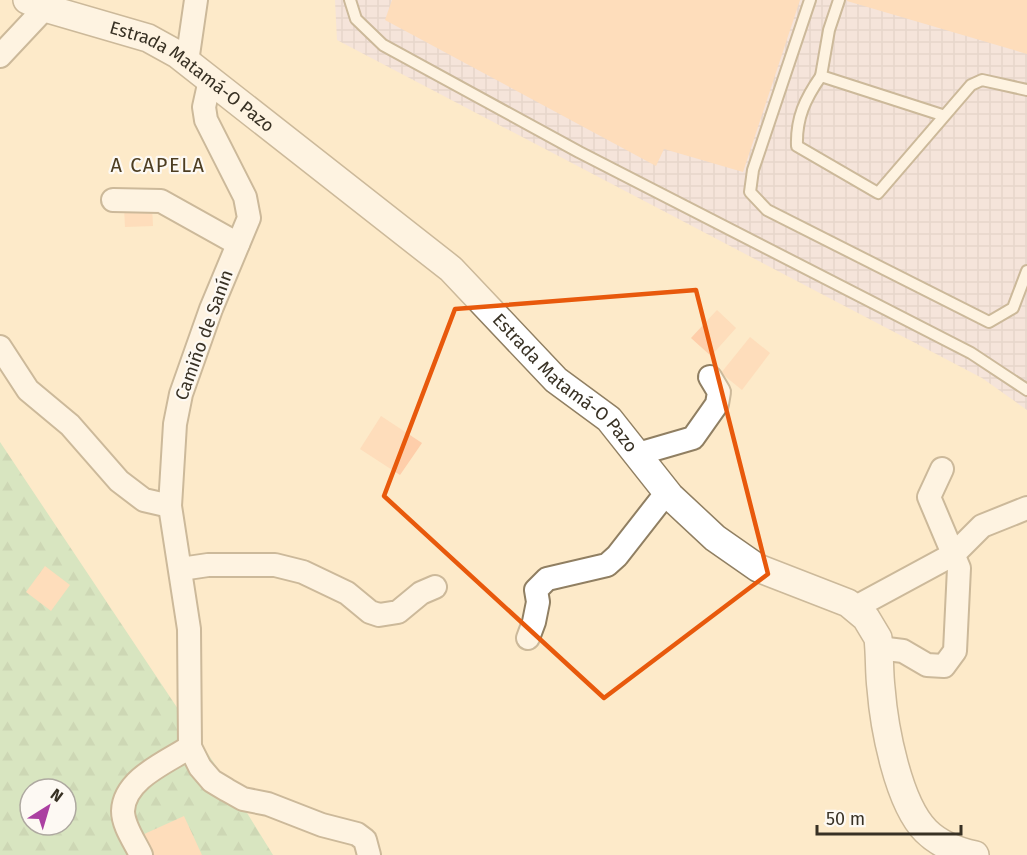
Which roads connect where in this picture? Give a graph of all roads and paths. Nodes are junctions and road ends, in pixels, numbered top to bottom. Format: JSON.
{"nodes":[{"id":1,"x":196,"y":0,"type":"edge"},
{"id":2,"x":350,"y":0,"type":"edge"},
{"id":3,"x":810,"y":0,"type":"edge"},
{"id":4,"x":839,"y":0,"type":"edge"},
{"id":5,"x":36,"y":4,"type":"edge"},
{"id":6,"x":0,"y":56,"type":"edge"},
{"id":7,"x":187,"y":63,"type":"junction"},
{"id":8,"x":821,"y":76,"type":"junction"},
{"id":9,"x":210,"y":80,"type":"junction"},
{"id":10,"x":1027,"y":90,"type":"edge"},
{"id":11,"x":942,"y":115,"type":"junction"},
{"id":12,"x":112,"y":200,"type":"dead end"},
{"id":13,"x":238,"y":244,"type":"junction"},
{"id":14,"x":1027,"y":271,"type":"edge"},
{"id":15,"x":0,"y":347,"type":"edge"},
{"id":16,"x":710,"y":376,"type":"dead end"},
{"id":17,"x":1027,"y":390,"type":"edge"},
{"id":18,"x":638,"y":454,"type":"junction"},
{"id":19,"x":942,"y":469,"type":"dead end"},
{"id":20,"x":666,"y":492,"type":"junction"},
{"id":21,"x":170,"y":506,"type":"junction"},
{"id":22,"x":1027,"y":508,"type":"edge"},
{"id":23,"x":954,"y":554,"type":"junction"},
{"id":24,"x":181,"y":569,"type":"junction"},
{"id":25,"x":435,"y":587,"type":"dead end"},
{"id":26,"x":856,"y":607,"type":"junction"},
{"id":27,"x":528,"y":638,"type":"dead end"},
{"id":28,"x":879,"y":648,"type":"junction"},
{"id":29,"x":189,"y":747,"type":"junction"},
{"id":30,"x":141,"y":855,"type":"edge"},
{"id":31,"x":369,"y":855,"type":"edge"},
{"id":32,"x":975,"y":855,"type":"edge"}],
"edges":[{"from":1,"to":7,"type":"street"},
{"from":2,"to":17,"type":"lane"},
{"from":3,"to":14,"type":"lane"},
{"from":4,"to":8,"type":"lane"},
{"from":5,"to":6,"type":"street"},
{"from":5,"to":7,"type":"street","name":"Estrada Matamá-O Pazo"},
{"from":7,"to":9,"type":"street","name":"Estrada Matamá-O Pazo"},
{"from":8,"to":11,"type":"lane"},
{"from":8,"to":11,"type":"lane"},
{"from":9,"to":13,"type":"street","name":"Camiño de Sanín"},
{"from":9,"to":18,"type":"street","name":"Estrada Matamá-O Pazo"},
{"from":10,"to":11,"type":"lane"},
{"from":12,"to":13,"type":"street"},
{"from":13,"to":21,"type":"street","name":"Camiño de Sanín"},
{"from":15,"to":21,"type":"street"},
{"from":16,"to":18,"type":"street"},
{"from":18,"to":20,"type":"street","name":"Estrada Matamá-O Pazo"},
{"from":19,"to":23,"type":"street"},
{"from":20,"to":26,"type":"street","name":"Estrada Matamá-O Pazo"},
{"from":20,"to":27,"type":"street"},
{"from":21,"to":24,"type":"street","name":"Camiño de Sanín"},
{"from":22,"to":23,"type":"street"},
{"from":23,"to":26,"type":"street"},
{"from":23,"to":28,"type":"street"},
{"from":24,"to":25,"type":"street"},
{"from":24,"to":29,"type":"street","name":"Camiño de Sanín"},
{"from":26,"to":28,"type":"street"},
{"from":28,"to":32,"type":"street"},
{"from":29,"to":30,"type":"street"},
{"from":29,"to":31,"type":"street"}]}
